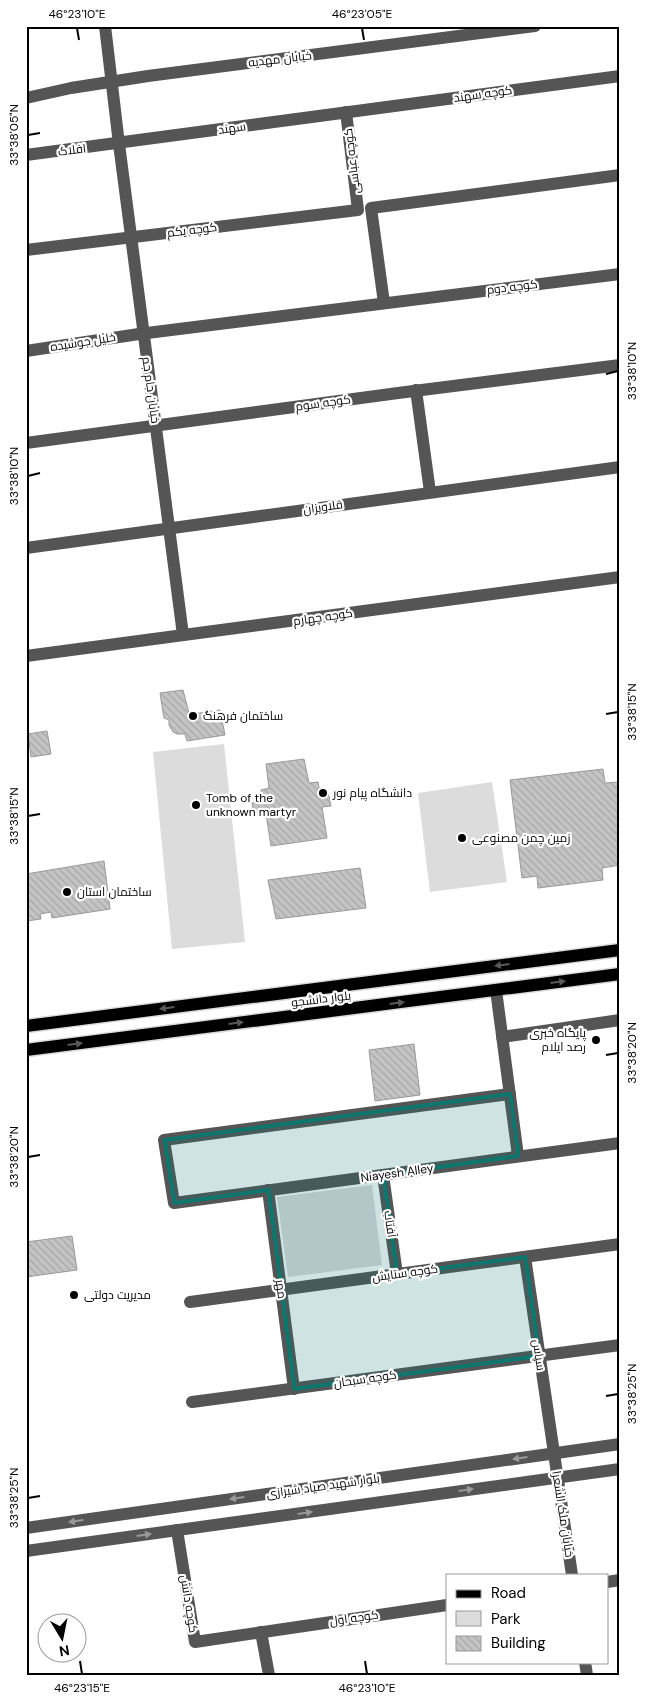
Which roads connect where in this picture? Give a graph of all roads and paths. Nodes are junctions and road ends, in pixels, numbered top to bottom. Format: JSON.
{"nodes":[{"id":1,"x":105,"y":26,"type":"edge"},
{"id":2,"x":535,"y":26,"type":"edge"},
{"id":3,"x":620,"y":76,"type":"edge"},
{"id":4,"x":112,"y":81,"type":"junction"},
{"id":5,"x":26,"y":98,"type":"edge"},
{"id":6,"x":346,"y":112,"type":"junction"},
{"id":7,"x":119,"y":144,"type":"junction"},
{"id":8,"x":26,"y":155,"type":"edge"},
{"id":9,"x":620,"y":175,"type":"edge"},
{"id":10,"x":358,"y":210,"type":"joint"},
{"id":11,"x":131,"y":238,"type":"junction"},
{"id":12,"x":26,"y":250,"type":"edge"},
{"id":13,"x":620,"y":274,"type":"edge"},
{"id":14,"x":384,"y":303,"type":"junction"},
{"id":15,"x":141,"y":333,"type":"junction"},
{"id":16,"x":26,"y":351,"type":"edge"},
{"id":17,"x":620,"y":365,"type":"edge"},
{"id":18,"x":416,"y":390,"type":"junction"},
{"id":19,"x":156,"y":425,"type":"junction"},
{"id":20,"x":26,"y":443,"type":"edge"},
{"id":21,"x":620,"y":467,"type":"edge"},
{"id":22,"x":430,"y":492,"type":"junction"},
{"id":23,"x":169,"y":527,"type":"junction"},
{"id":24,"x":26,"y":548,"type":"edge"},
{"id":25,"x":620,"y":577,"type":"edge"},
{"id":26,"x":183,"y":635,"type":"junction"},
{"id":27,"x":26,"y":656,"type":"edge"},
{"id":28,"x":620,"y":950,"type":"edge"},
{"id":29,"x":620,"y":974,"type":"edge"},
{"id":30,"x":496,"y":990,"type":"junction"},
{"id":31,"x":620,"y":1020,"type":"edge"},
{"id":32,"x":26,"y":1026,"type":"edge"},
{"id":33,"x":502,"y":1037,"type":"junction"},
{"id":34,"x":26,"y":1050,"type":"edge"},
{"id":35,"x":510,"y":1094,"type":"junction"},
{"id":36,"x":620,"y":1143,"type":"edge"},
{"id":37,"x":518,"y":1156,"type":"junction"},
{"id":38,"x":383,"y":1175,"type":"junction"},
{"id":39,"x":268,"y":1190,"type":"junction"},
{"id":40,"x":620,"y":1244,"type":"edge"},
{"id":41,"x":525,"y":1257,"type":"junction"},
{"id":42,"x":396,"y":1274,"type":"junction"},
{"id":43,"x":281,"y":1290,"type":"junction"},
{"id":44,"x":190,"y":1302,"type":"dead end"},
{"id":45,"x":620,"y":1345,"type":"edge"},
{"id":46,"x":539,"y":1356,"type":"junction"},
{"id":47,"x":294,"y":1388,"type":"junction"},
{"id":48,"x":192,"y":1402,"type":"dead end"},
{"id":49,"x":620,"y":1444,"type":"edge"},
{"id":50,"x":553,"y":1453,"type":"junction"},
{"id":51,"x":620,"y":1469,"type":"edge"},
{"id":52,"x":557,"y":1478,"type":"junction"},
{"id":53,"x":26,"y":1528,"type":"edge"},
{"id":54,"x":177,"y":1530,"type":"junction"},
{"id":55,"x":26,"y":1551,"type":"edge"},
{"id":56,"x":572,"y":1574,"type":"edge"},
{"id":57,"x":446,"y":1605,"type":"edge"},
{"id":58,"x":261,"y":1632,"type":"junction"},
{"id":59,"x":269,"y":1675,"type":"edge"}],
"edges":[{"from":1,"to":4,"type":"street","name":"خیابان جام جم"},
{"from":2,"to":4,"type":"street","name":"خیابان مهدیه"},
{"from":3,"to":6,"type":"street","name":"کوچه سهند"},
{"from":4,"to":5,"type":"street","name":"خیابان مهدیه"},
{"from":4,"to":7,"type":"street","name":"خیابان جام جم"},
{"from":6,"to":7,"type":"street","name":"سهند"},
{"from":6,"to":10,"type":"street","name":"کوچه عباسی"},
{"from":7,"to":8,"type":"street","name":"افلاک"},
{"from":7,"to":11,"type":"street","name":"خیابان جام جم"},
{"from":9,"to":14,"type":"street"},
{"from":10,"to":11,"type":"street","name":"کوچه یکم"},
{"from":11,"to":12,"type":"street","name":"کوچه یکم"},
{"from":11,"to":15,"type":"street","name":"خیابان جام جم"},
{"from":13,"to":14,"type":"street","name":"کوچه دوم"},
{"from":14,"to":15,"type":"street","name":"خلیل جوشیده"},
{"from":15,"to":16,"type":"street","name":"خلیل جوشیده"},
{"from":15,"to":19,"type":"street","name":"خیابان جام جم"},
{"from":17,"to":18,"type":"street","name":"کوچه سوم"},
{"from":18,"to":19,"type":"street","name":"کوچه سوم"},
{"from":18,"to":22,"type":"street"},
{"from":19,"to":20,"type":"street","name":"کوچه سوم"},
{"from":19,"to":23,"type":"street","name":"خیابان جام جم"},
{"from":21,"to":22,"type":"street","name":"قلاویزان"},
{"from":22,"to":23,"type":"street","name":"قلاویزان"},
{"from":23,"to":24,"type":"street","name":"قلاویزان"},
{"from":23,"to":26,"type":"street","name":"خیابان جام جم"},
{"from":25,"to":26,"type":"street","name":"کوچه چهارم"},
{"from":26,"to":27,"type":"street","name":"کوچه چهارم"},
{"from":28,"to":32,"type":"main road","name":"بلوار دانشجو","one_way":true},
{"from":30,"to":29,"type":"main road","name":"بلوار دانشجو","one_way":true},
{"from":30,"to":33,"type":"street"},
{"from":34,"to":30,"type":"main road","name":"بلوار دانشجو","one_way":true},
{"from":31,"to":33,"type":"street"},
{"from":33,"to":35,"type":"street"},
{"from":35,"to":37,"type":"street"},
{"from":35,"to":39,"type":"street","name":"Niayesh Alley"},
{"from":36,"to":37,"type":"street","name":"Niayesh Alley"},
{"from":37,"to":38,"type":"street","name":"Niayesh Alley"},
{"from":38,"to":39,"type":"street","name":"Niayesh Alley"},
{"from":38,"to":42,"type":"street","name":"آفتاب"},
{"from":39,"to":43,"type":"street","name":"مهر"},
{"from":40,"to":41,"type":"street","name":"کوچه ستایش"},
{"from":41,"to":42,"type":"street","name":"کوچه ستایش"},
{"from":41,"to":46,"type":"street","name":"سپاس"},
{"from":42,"to":43,"type":"street","name":"کوچه ستایش"},
{"from":43,"to":44,"type":"street","name":"کوچه ستایش"},
{"from":43,"to":47,"type":"street","name":"مهر"},
{"from":45,"to":46,"type":"street","name":"کوچه سبحان"},
{"from":46,"to":47,"type":"street","name":"کوچه سبحان"},
{"from":46,"to":50,"type":"street","name":"سپاس"},
{"from":47,"to":48,"type":"street","name":"کوچه سبحان"},
{"from":49,"to":50,"type":"street","name":"بلوار شهید صیاد شیرازی"},
{"from":50,"to":52,"type":"street","name":"خیابان ملک الشعرا"},
{"from":50,"to":53,"type":"street","name":"بلوار شهید صیاد شیرازی","one_way":true},
{"from":51,"to":52,"type":"street","name":"بلوار شهید صیاد شیرازی"},
{"from":54,"to":52,"type":"street","name":"بلوار شهید صیاد شیرازی","one_way":true},
{"from":52,"to":56,"type":"street","name":"خیابان ملک الشعرا"},
{"from":55,"to":54,"type":"street","name":"بلوار شهید صیاد شیرازی","one_way":true},
{"from":54,"to":58,"type":"street","name":"کوچه دانش"},
{"from":57,"to":58,"type":"street","name":"کوچه اول"},
{"from":58,"to":59,"type":"street"}]}
